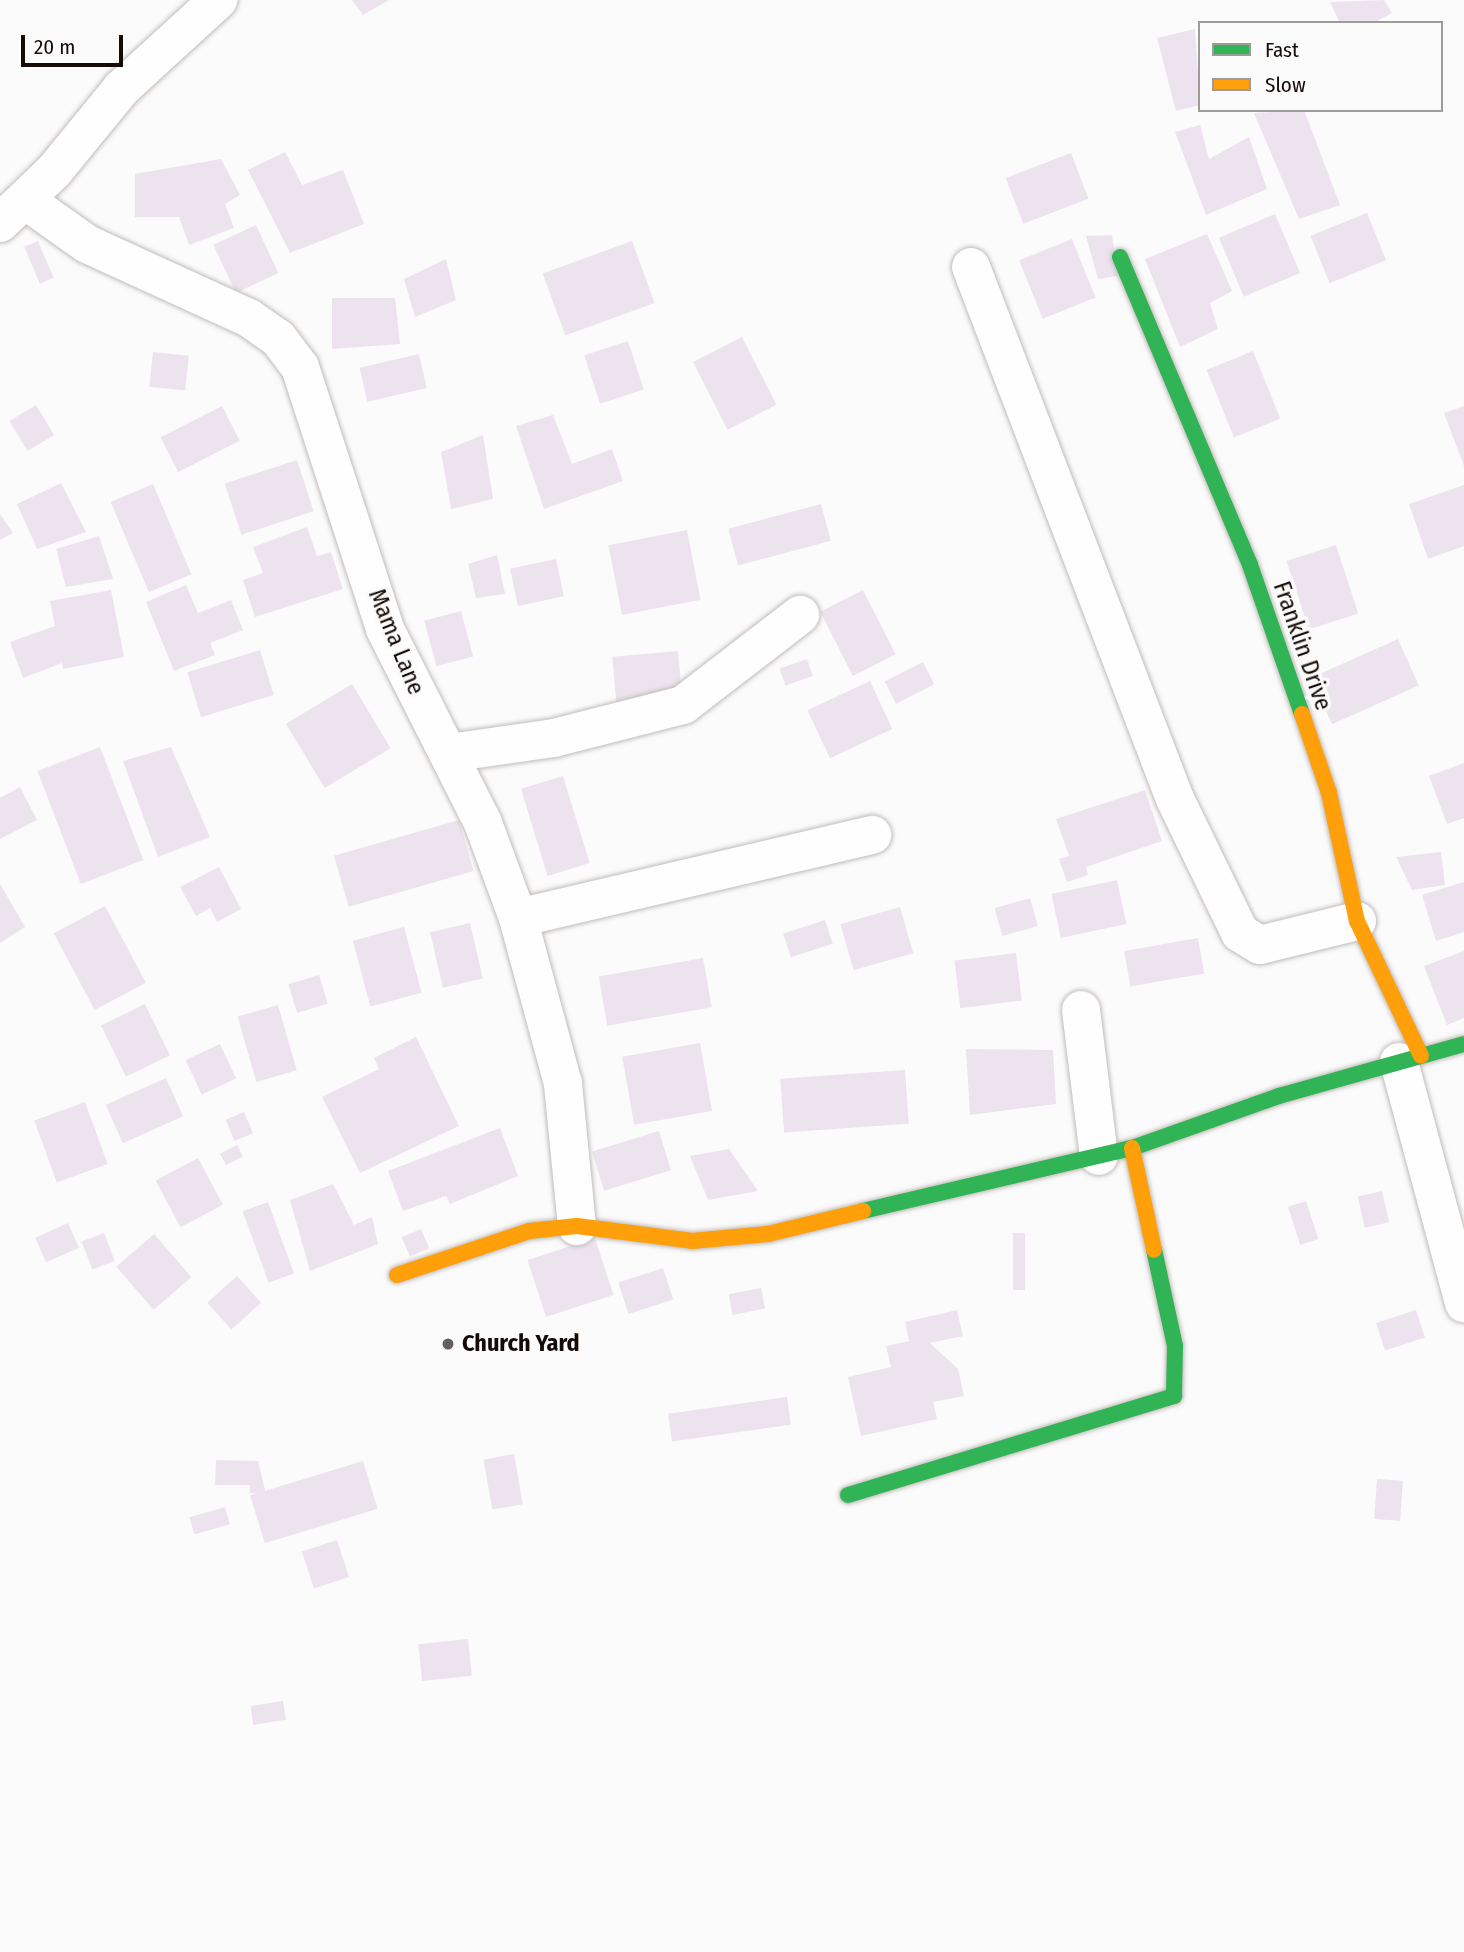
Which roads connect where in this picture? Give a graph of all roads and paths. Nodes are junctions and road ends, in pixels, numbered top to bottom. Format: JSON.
{"nodes":[{"id":1,"x":218,"y":0,"type":"edge"},
{"id":2,"x":13,"y":211,"type":"edge"},
{"id":3,"x":1120,"y":257,"type":"dead end"},
{"id":4,"x":971,"y":267,"type":"dead end"},
{"id":5,"x":800,"y":615,"type":"dead end"},
{"id":6,"x":449,"y":752,"type":"junction"},
{"id":7,"x":872,"y":835,"type":"dead end"},
{"id":8,"x":518,"y":918,"type":"junction"},
{"id":9,"x":1357,"y":921,"type":"junction"},
{"id":10,"x":1081,"y":1010,"type":"dead end"},
{"id":11,"x":1464,"y":1044,"type":"edge"},
{"id":12,"x":1410,"y":1059,"type":"junction"},
{"id":13,"x":1115,"y":1152,"type":"junction"},
{"id":14,"x":577,"y":1226,"type":"junction"},
{"id":15,"x":397,"y":1275,"type":"dead end"},
{"id":16,"x":1464,"y":1303,"type":"edge"},
{"id":17,"x":848,"y":1495,"type":"dead end"}],
"edges":[{"from":1,"to":2,"type":"street"},
{"from":2,"to":6,"type":"street","name":"Mama Lane"},
{"from":3,"to":9,"type":"street","name":"Franklin Drive"},
{"from":4,"to":9,"type":"street"},
{"from":5,"to":6,"type":"street"},
{"from":6,"to":8,"type":"street","name":"Mama Lane"},
{"from":7,"to":8,"type":"street"},
{"from":8,"to":14,"type":"street","name":"Mama Lane"},
{"from":9,"to":12,"type":"street","name":"Franklin Drive"},
{"from":10,"to":13,"type":"street"},
{"from":11,"to":12,"type":"street"},
{"from":12,"to":13,"type":"street"},
{"from":12,"to":16,"type":"street"},
{"from":13,"to":14,"type":"street"},
{"from":13,"to":17,"type":"street"},
{"from":14,"to":15,"type":"street"}]}
